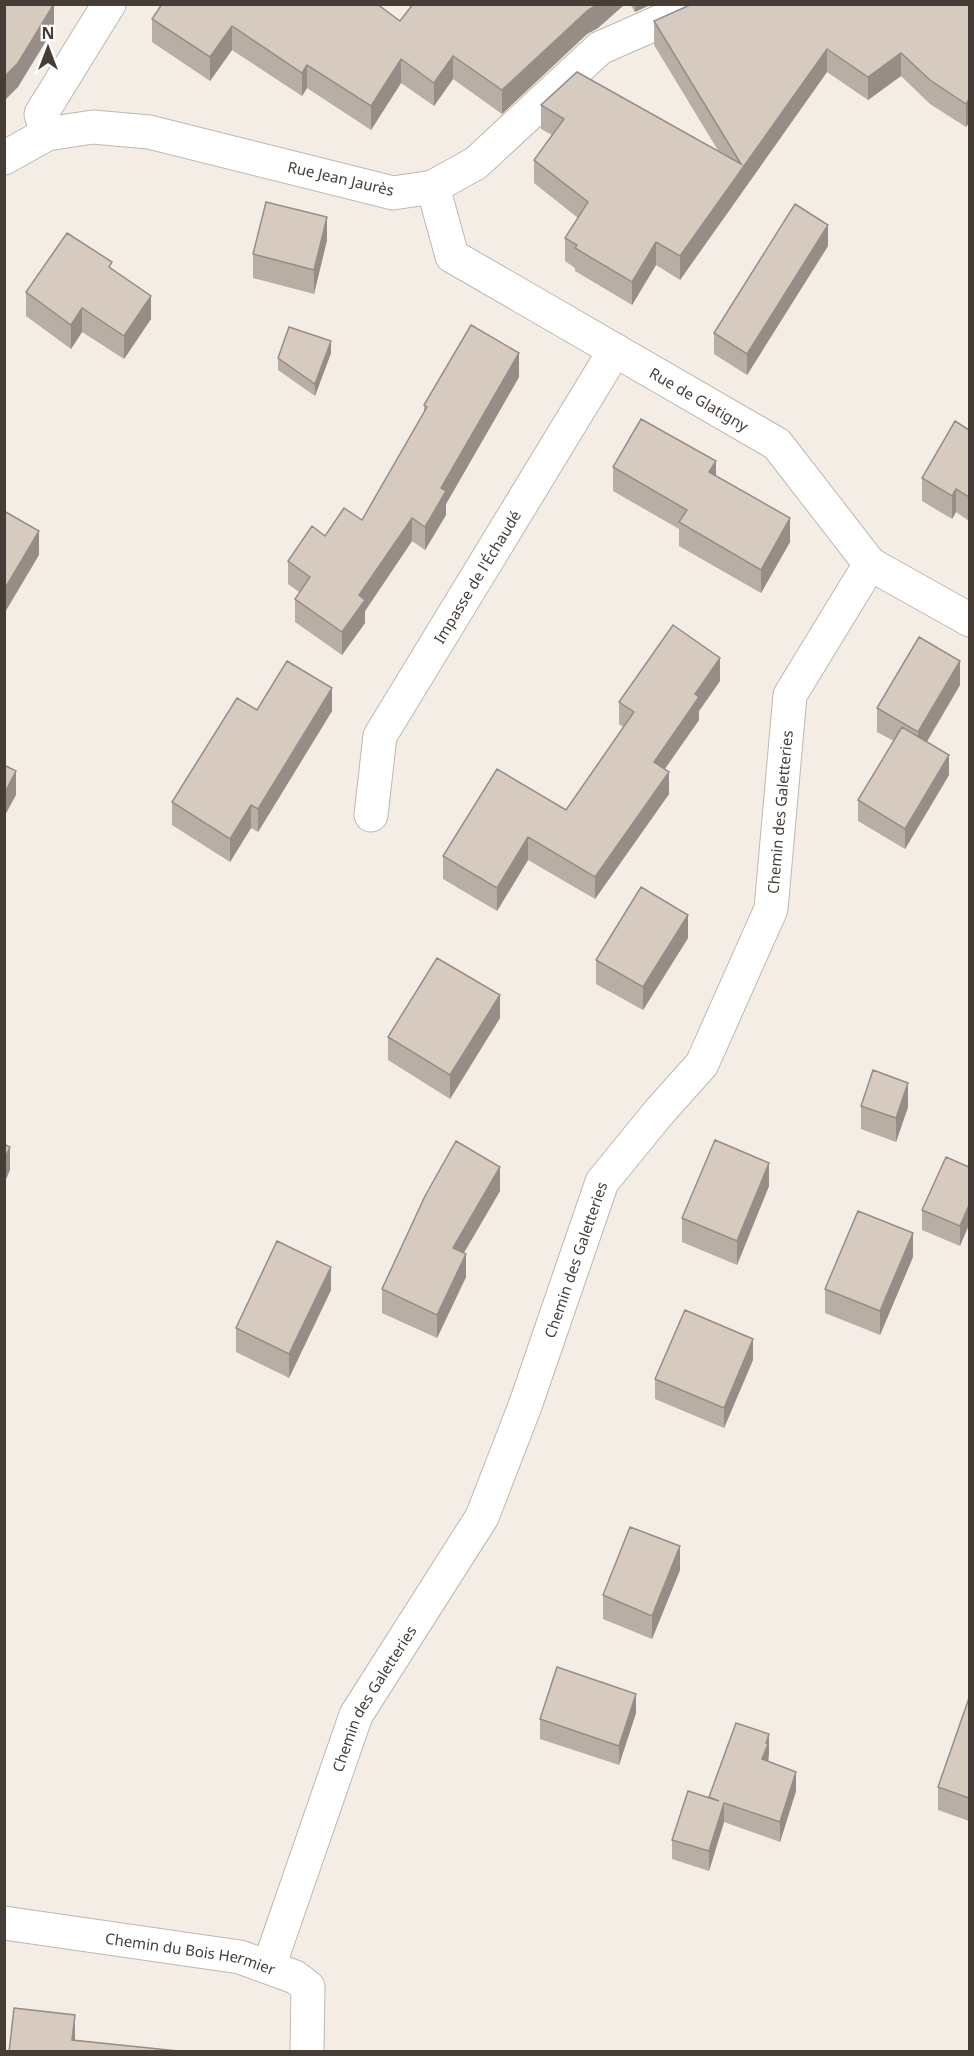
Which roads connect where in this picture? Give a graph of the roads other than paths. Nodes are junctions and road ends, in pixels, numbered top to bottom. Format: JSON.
{"nodes":[{"id":1,"x":109,"y":4,"type":"edge"},
{"id":2,"x":700,"y":4,"type":"edge"},
{"id":3,"x":47,"y":134,"type":"junction"},
{"id":4,"x":4,"y":158,"type":"edge"},
{"id":5,"x":433,"y":187,"type":"junction"},
{"id":6,"x":615,"y":350,"type":"junction"},
{"id":7,"x":870,"y":564,"type":"junction"},
{"id":8,"x":969,"y":620,"type":"edge"},
{"id":9,"x":371,"y":815,"type":"dead end"},
{"id":10,"x":4,"y":1923,"type":"edge"},
{"id":11,"x":269,"y":1966,"type":"junction"},
{"id":12,"x":308,"y":2052,"type":"edge"}],
"edges":[{"from":1,"to":3,"type":"street"},
{"from":2,"to":5,"type":"street","name":"Rue Jean Jaurès"},
{"from":3,"to":4,"type":"street","name":"Rue Jean Jaurès"},
{"from":3,"to":5,"type":"street","name":"Rue Jean Jaurès"},
{"from":5,"to":6,"type":"street","name":"Rue de Glatigny"},
{"from":6,"to":7,"type":"street","name":"Rue de Glatigny"},
{"from":6,"to":9,"type":"street","name":"Impasse de l'Échaudé"},
{"from":7,"to":8,"type":"street","name":"Rue de Glatigny"},
{"from":7,"to":11,"type":"street","name":"Chemin des Galetteries"},
{"from":10,"to":11,"type":"street","name":"Chemin du Bois Hermier"},
{"from":11,"to":12,"type":"street","name":"Chemin du Bois Hermier"}]}
